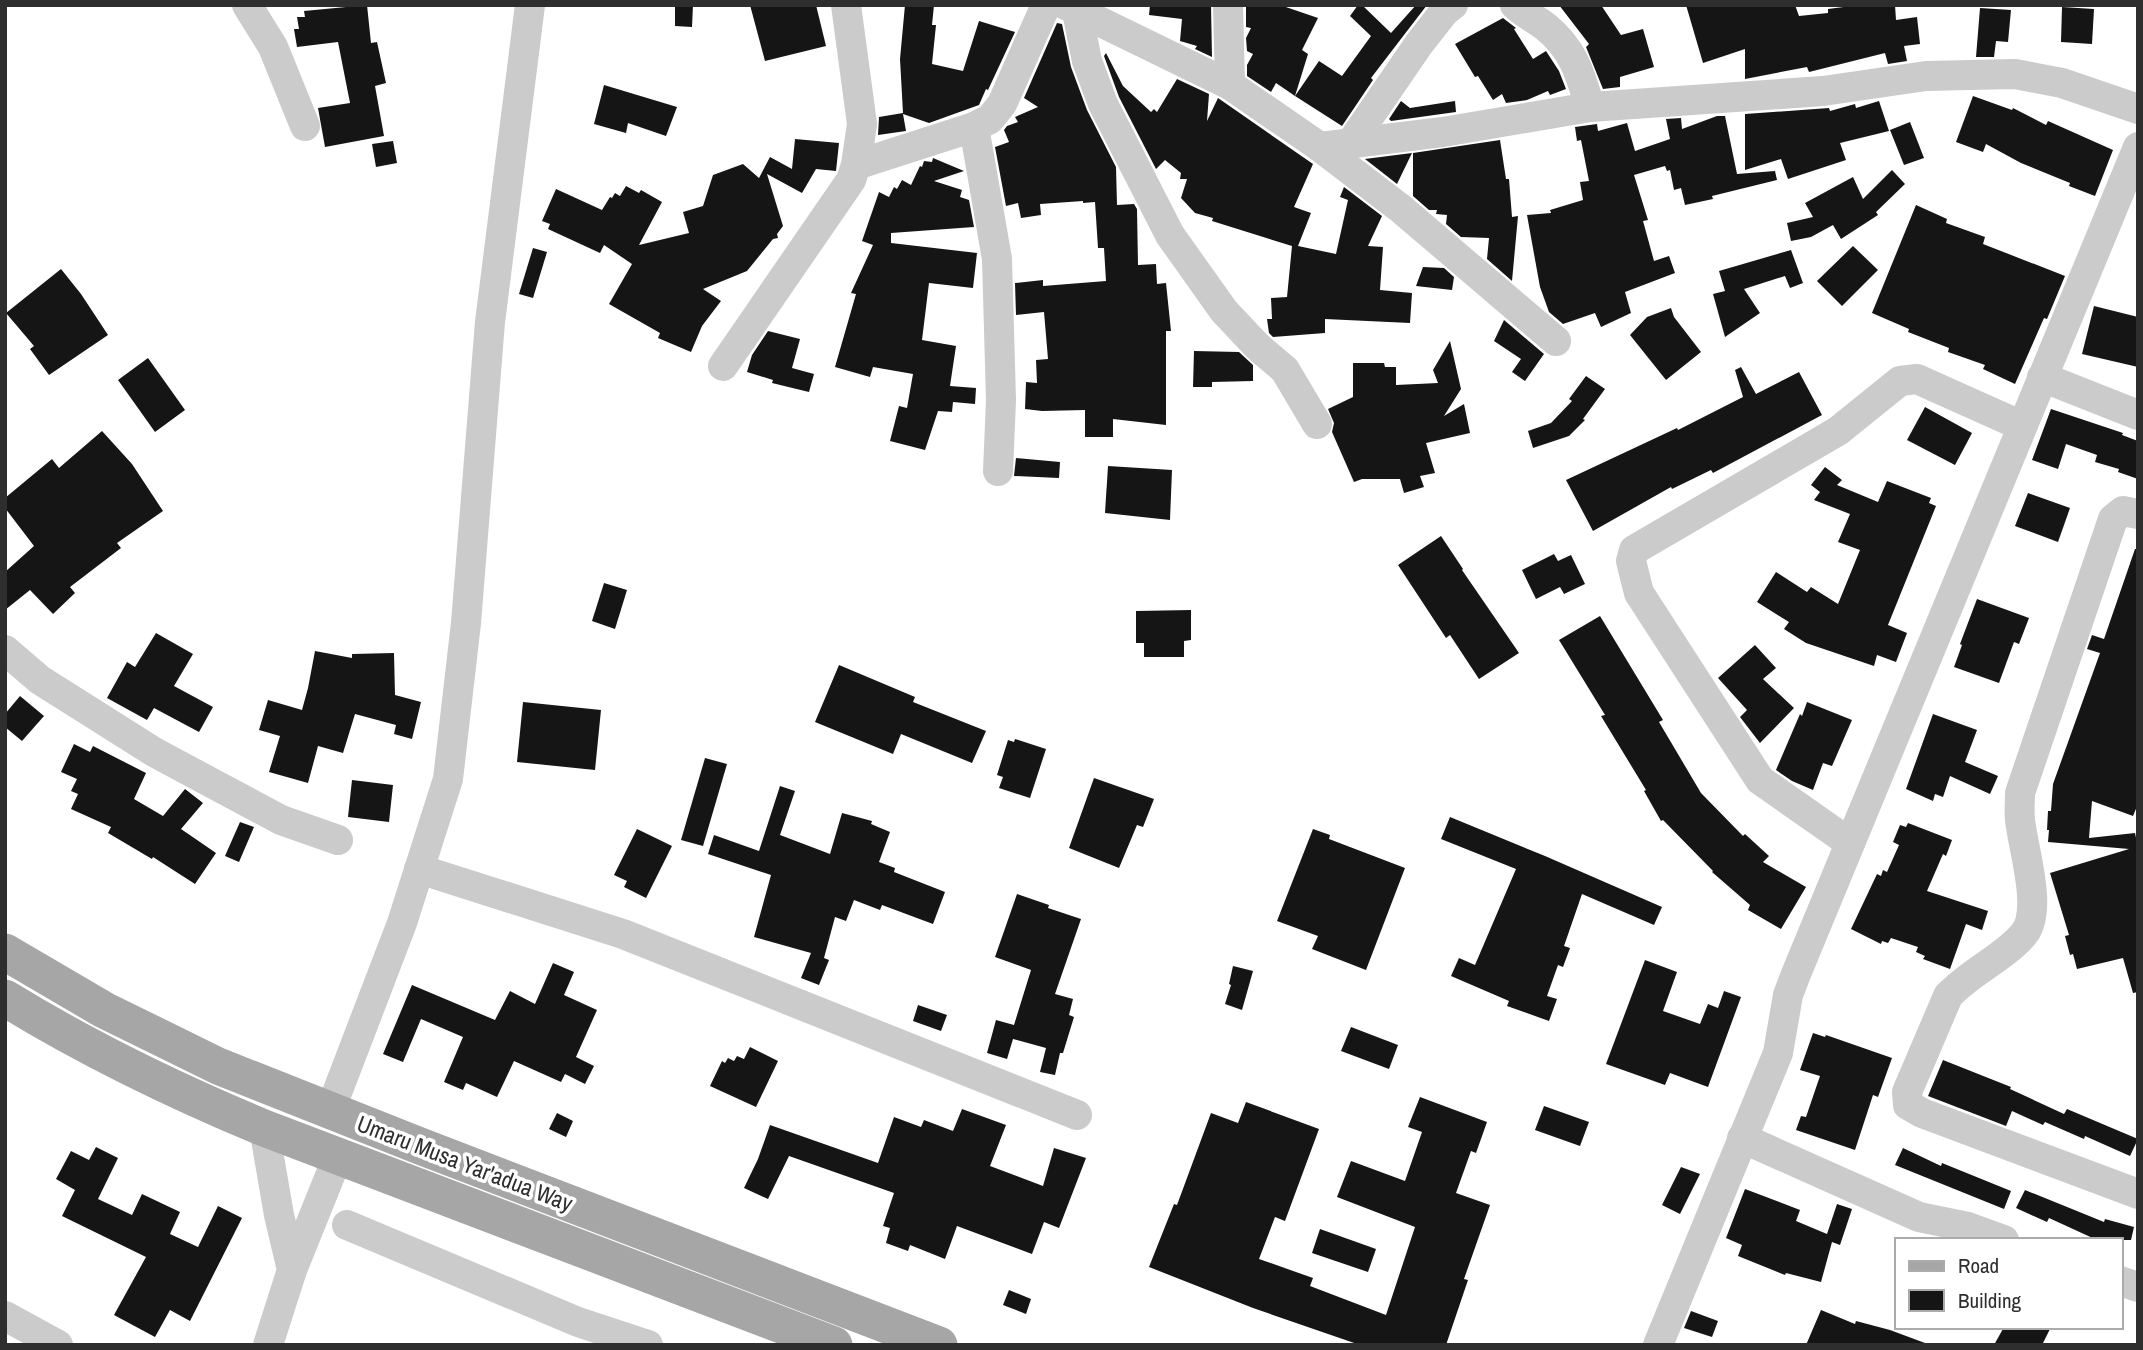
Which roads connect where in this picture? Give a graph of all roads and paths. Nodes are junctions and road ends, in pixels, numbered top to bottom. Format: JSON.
{"nodes":[{"id":1,"x":247,"y":5,"type":"edge"},
{"id":2,"x":530,"y":5,"type":"edge"},
{"id":3,"x":846,"y":5,"type":"edge"},
{"id":4,"x":1046,"y":5,"type":"edge"},
{"id":5,"x":1228,"y":5,"type":"edge"},
{"id":6,"x":1453,"y":5,"type":"edge"},
{"id":7,"x":1515,"y":5,"type":"edge"},
{"id":8,"x":1072,"y":8,"type":"edge"},
{"id":9,"x":1230,"y":85,"type":"junction"},
{"id":10,"x":1590,"y":107,"type":"junction"},
{"id":11,"x":2138,"y":109,"type":"edge"},
{"id":12,"x":305,"y":126,"type":"dead end"},
{"id":13,"x":974,"y":127,"type":"junction"},
{"id":14,"x":1351,"y":143,"type":"junction"},
{"id":15,"x":1320,"y":147,"type":"junction"},
{"id":16,"x":2138,"y":147,"type":"edge"},
{"id":17,"x":856,"y":165,"type":"junction"},
{"id":18,"x":1556,"y":341,"type":"dead end"},
{"id":19,"x":723,"y":366,"type":"dead end"},
{"id":20,"x":2042,"y":377,"type":"junction"},
{"id":21,"x":2138,"y":415,"type":"edge"},
{"id":22,"x":1317,"y":424,"type":"dead end"},
{"id":23,"x":2022,"y":426,"type":"junction"},
{"id":24,"x":998,"y":471,"type":"dead end"},
{"id":25,"x":2138,"y":514,"type":"edge"},
{"id":26,"x":5,"y":649,"type":"edge"},
{"id":27,"x":338,"y":840,"type":"dead end"},
{"id":28,"x":1850,"y":843,"type":"junction"},
{"id":29,"x":419,"y":869,"type":"junction"},
{"id":30,"x":5,"y":952,"type":"edge"},
{"id":31,"x":5,"y":998,"type":"edge"},
{"id":32,"x":330,"y":1111,"type":"junction"},
{"id":33,"x":1077,"y":1115,"type":"dead end"},
{"id":34,"x":264,"y":1128,"type":"junction"},
{"id":35,"x":1742,"y":1138,"type":"junction"},
{"id":36,"x":420,"y":1146,"type":"junction"},
{"id":37,"x":338,"y":1156,"type":"junction"},
{"id":38,"x":407,"y":1182,"type":"junction"},
{"id":39,"x":2138,"y":1194,"type":"edge"},
{"id":40,"x":347,"y":1225,"type":"dead end"},
{"id":41,"x":1998,"y":1238,"type":"edge"},
{"id":42,"x":292,"y":1270,"type":"junction"},
{"id":43,"x":5,"y":1315,"type":"edge"},
{"id":44,"x":1661,"y":1344,"type":"edge"},
{"id":45,"x":58,"y":1345,"type":"edge"},
{"id":46,"x":268,"y":1345,"type":"edge"},
{"id":47,"x":649,"y":1345,"type":"edge"},
{"id":48,"x":834,"y":1345,"type":"edge"},
{"id":49,"x":939,"y":1345,"type":"edge"}],
"edges":[{"from":1,"to":12,"type":"street"},
{"from":2,"to":29,"type":"street"},
{"from":3,"to":17,"type":"street"},
{"from":4,"to":13,"type":"street"},
{"from":5,"to":9,"type":"street"},
{"from":6,"to":14,"type":"street"},
{"from":7,"to":10,"type":"street"},
{"from":8,"to":9,"type":"street"},
{"from":8,"to":22,"type":"street"},
{"from":9,"to":15,"type":"street"},
{"from":10,"to":11,"type":"street"},
{"from":10,"to":14,"type":"street"},
{"from":13,"to":17,"type":"street"},
{"from":13,"to":24,"type":"street"},
{"from":14,"to":15,"type":"street"},
{"from":15,"to":18,"type":"street"},
{"from":16,"to":20,"type":"street"},
{"from":17,"to":19,"type":"street"},
{"from":20,"to":21,"type":"street"},
{"from":20,"to":23,"type":"street"},
{"from":23,"to":28,"type":"street"},
{"from":23,"to":28,"type":"street"},
{"from":25,"to":39,"type":"street"},
{"from":26,"to":27,"type":"street"},
{"from":28,"to":35,"type":"street"},
{"from":29,"to":32,"type":"street"},
{"from":29,"to":33,"type":"street"},
{"from":30,"to":32,"type":"main road","name":"Umaru Musa Yar'adua Way"},
{"from":31,"to":34,"type":"main road","name":"Umaru Musa Yar'adua Way"},
{"from":32,"to":36,"type":"main road","name":"Umaru Musa Yar'adua Way"},
{"from":34,"to":37,"type":"main road","name":"Umaru Musa Yar'adua Way"},
{"from":34,"to":42,"type":"street"},
{"from":35,"to":41,"type":"street"},
{"from":35,"to":44,"type":"street"},
{"from":36,"to":38,"type":"main road"},
{"from":36,"to":49,"type":"main road","name":"Umaru Musa Yar'adua Way"},
{"from":37,"to":38,"type":"main road","name":"Umaru Musa Yar'adua Way"},
{"from":37,"to":42,"type":"street"},
{"from":38,"to":48,"type":"main road","name":"Umaru Musa Yar'adua Way"},
{"from":40,"to":47,"type":"street"},
{"from":42,"to":46,"type":"street"},
{"from":43,"to":45,"type":"street"}]}
